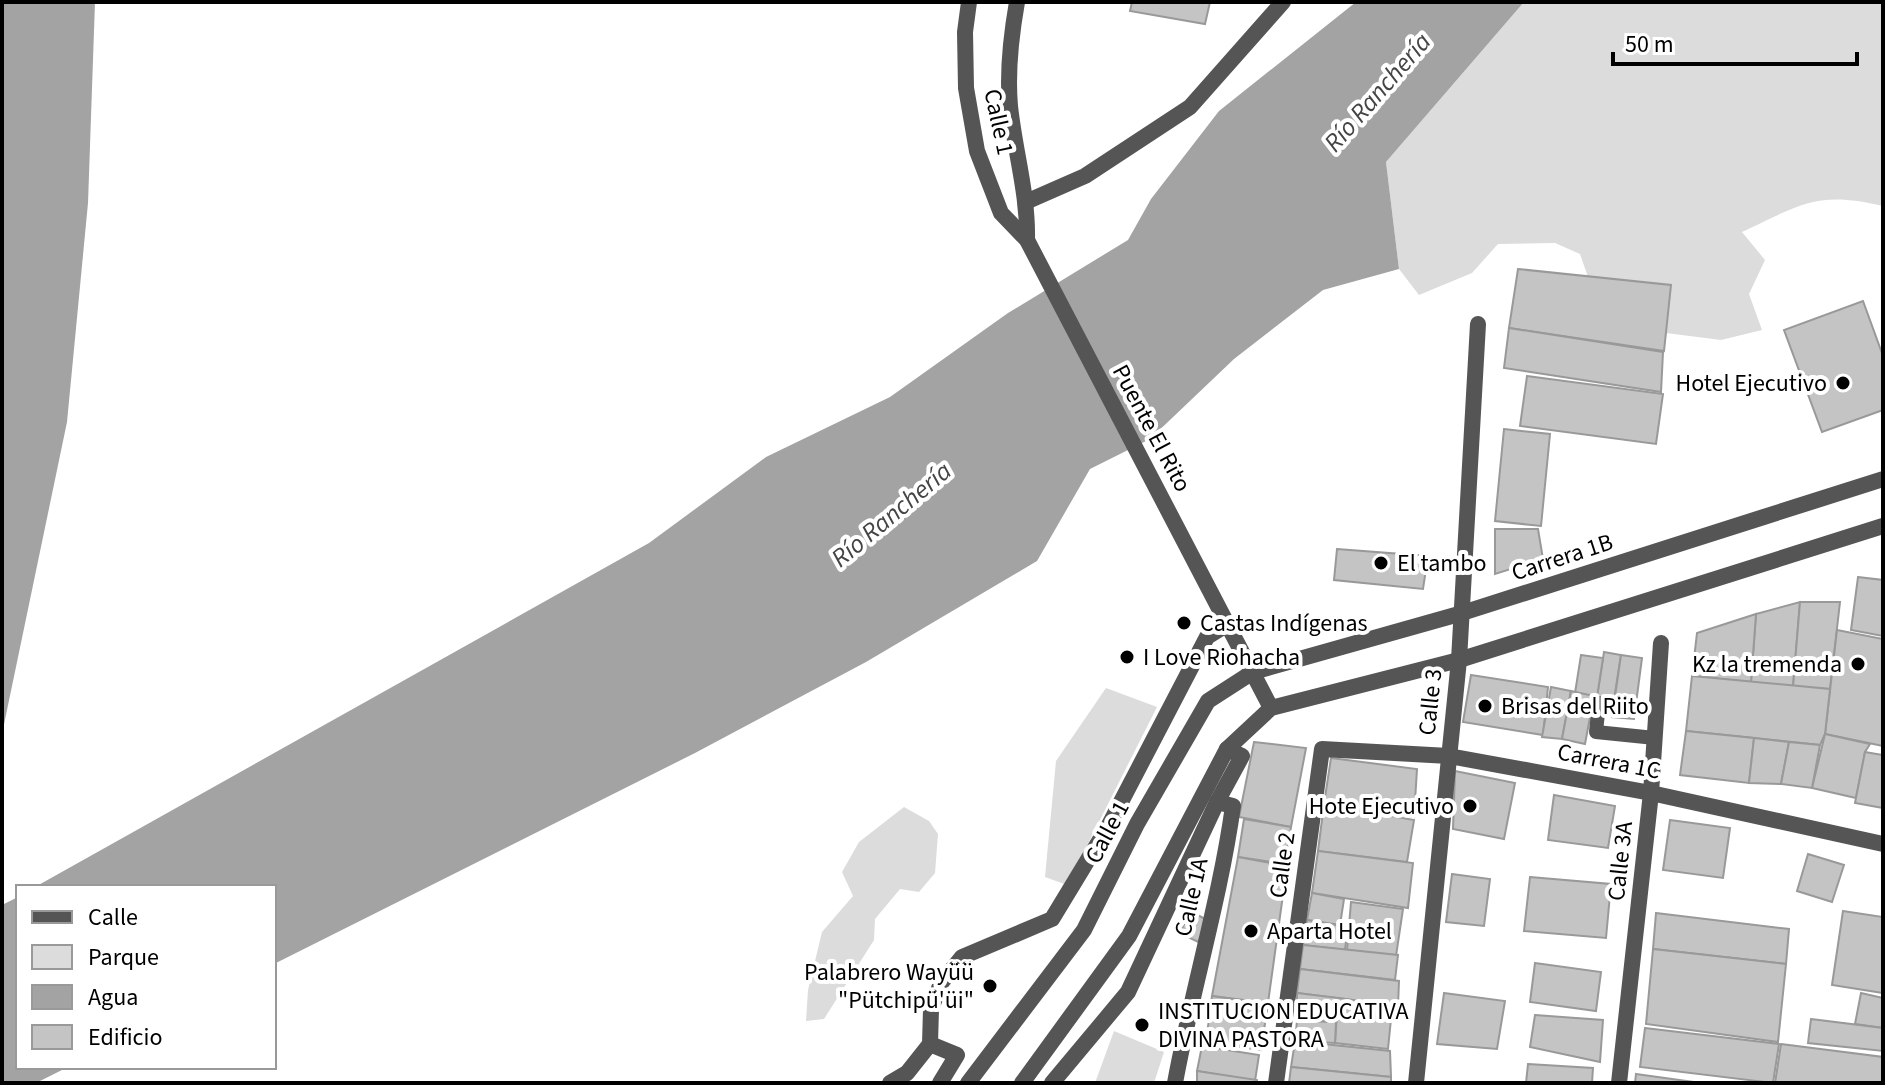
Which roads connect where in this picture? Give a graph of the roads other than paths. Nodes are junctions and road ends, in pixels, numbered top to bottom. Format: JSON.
{"nodes":[{"id":1,"x":969,"y":2,"type":"edge"},
{"id":2,"x":1017,"y":2,"type":"edge"},
{"id":3,"x":1283,"y":2,"type":"edge"},
{"id":4,"x":1028,"y":201,"type":"junction"},
{"id":5,"x":1027,"y":240,"type":"junction"},
{"id":6,"x":1043,"y":271,"type":"joint"},
{"id":7,"x":1478,"y":324,"type":"dead end"},
{"id":8,"x":1883,"y":479,"type":"edge"},
{"id":9,"x":1883,"y":526,"type":"edge"},
{"id":10,"x":1459,"y":614,"type":"junction"},
{"id":11,"x":1228,"y":624,"type":"junction"},
{"id":12,"x":1661,"y":643,"type":"dead end"},
{"id":13,"x":1459,"y":660,"type":"junction"},
{"id":14,"x":1253,"y":672,"type":"junction"},
{"id":15,"x":1599,"y":703,"type":"dead end"},
{"id":16,"x":1271,"y":708,"type":"junction"},
{"id":17,"x":1655,"y":738,"type":"junction"},
{"id":18,"x":1227,"y":749,"type":"junction"},
{"id":19,"x":1322,"y":749,"type":"joint"},
{"id":20,"x":1449,"y":756,"type":"junction"},
{"id":21,"x":1651,"y":793,"type":"junction"},
{"id":22,"x":1217,"y":802,"type":"junction"},
{"id":23,"x":1883,"y":844,"type":"edge"},
{"id":24,"x":930,"y":1044,"type":"junction"},
{"id":25,"x":890,"y":1083,"type":"edge"},
{"id":26,"x":940,"y":1083,"type":"edge"},
{"id":27,"x":968,"y":1083,"type":"edge"},
{"id":28,"x":1022,"y":1083,"type":"edge"},
{"id":29,"x":1052,"y":1083,"type":"edge"},
{"id":30,"x":1175,"y":1083,"type":"edge"},
{"id":31,"x":1276,"y":1083,"type":"edge"},
{"id":32,"x":1416,"y":1083,"type":"edge"},
{"id":33,"x":1619,"y":1083,"type":"edge"}],
"edges":[{"from":1,"to":5,"type":"street","name":"Calle 1"},
{"from":2,"to":4,"type":"street","name":"Calle 1"},
{"from":3,"to":4,"type":"street"},
{"from":4,"to":5,"type":"street","name":"Calle 1"},
{"from":5,"to":6,"type":"street","name":"Calle 1"},
{"from":6,"to":11,"type":"street","name":"Puente El Rito"},
{"from":7,"to":10,"type":"street","name":"Calle 3"},
{"from":8,"to":10,"type":"street","name":"Carrera 1B"},
{"from":9,"to":13,"type":"street"},
{"from":10,"to":13,"type":"street","name":"Calle 3"},
{"from":10,"to":14,"type":"street","name":"Carrera 1B"},
{"from":11,"to":14,"type":"street"},
{"from":11,"to":24,"type":"street"},
{"from":12,"to":17,"type":"street","name":"Calle 3A"},
{"from":13,"to":16,"type":"street"},
{"from":13,"to":20,"type":"street","name":"Calle 3"},
{"from":14,"to":16,"type":"street"},
{"from":14,"to":27,"type":"street","name":"Calle 1"},
{"from":15,"to":17,"type":"lane"},
{"from":16,"to":18,"type":"street"},
{"from":17,"to":21,"type":"street","name":"Calle 3A"},
{"from":18,"to":22,"type":"street"},
{"from":18,"to":28,"type":"street"},
{"from":19,"to":20,"type":"street","name":"Carrera 1C"},
{"from":19,"to":31,"type":"street","name":"Calle 2"},
{"from":20,"to":21,"type":"street","name":"Carrera 1C"},
{"from":20,"to":32,"type":"street","name":"Calle 3"},
{"from":21,"to":23,"type":"street","name":"Carrera 1C"},
{"from":21,"to":33,"type":"street","name":"Calle 3A"},
{"from":22,"to":29,"type":"street"},
{"from":22,"to":30,"type":"street","name":"Calle 1A"},
{"from":24,"to":25,"type":"street"},
{"from":24,"to":26,"type":"street"}]}
